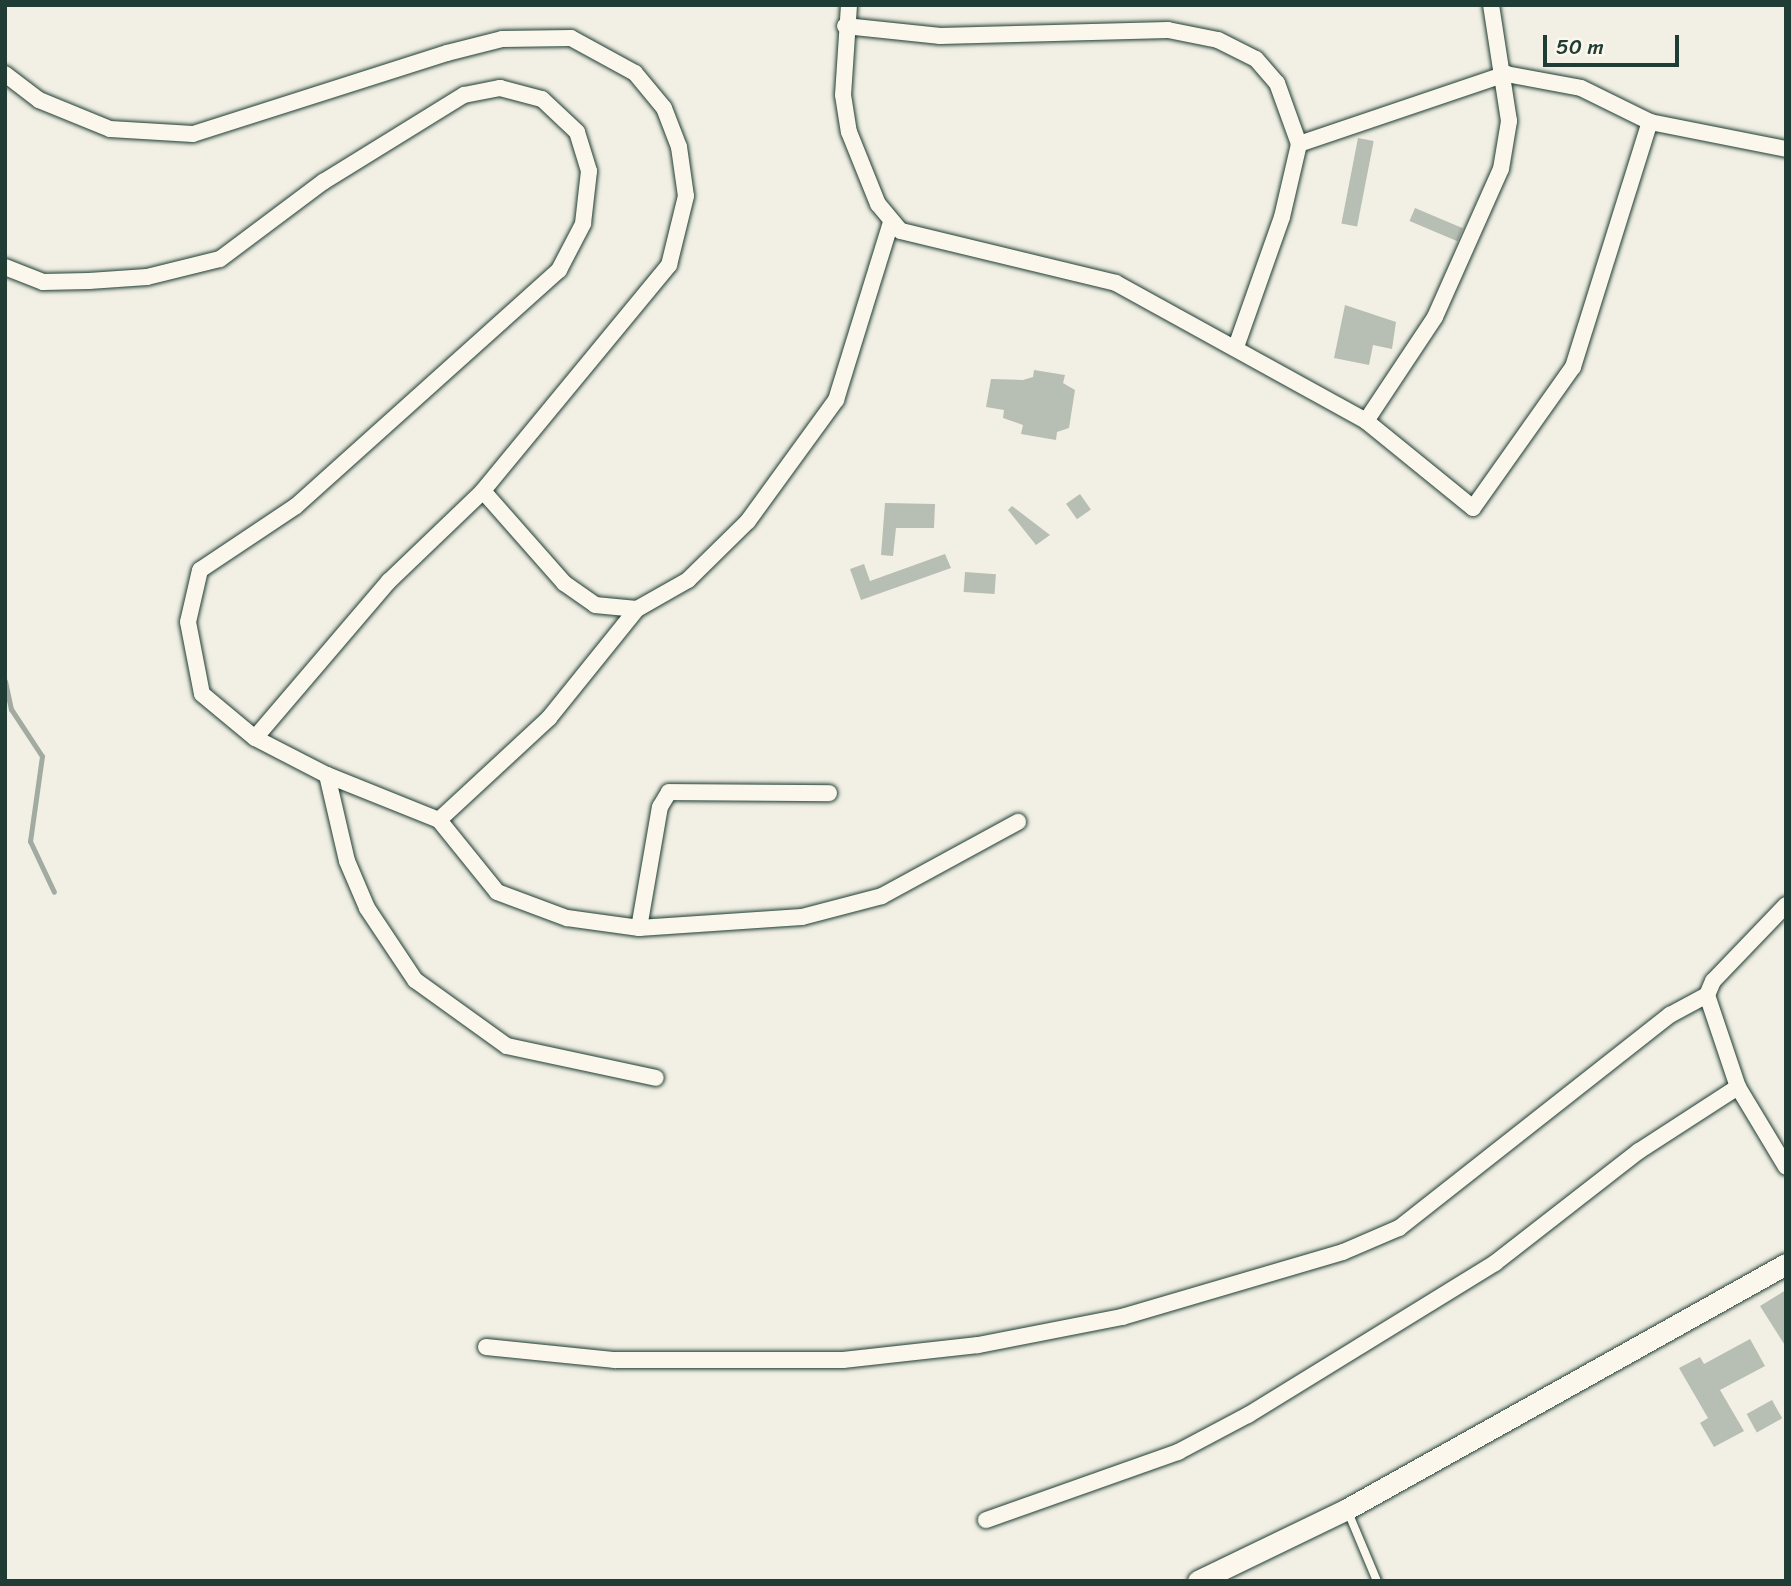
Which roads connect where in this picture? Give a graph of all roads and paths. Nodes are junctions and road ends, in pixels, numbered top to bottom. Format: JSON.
{"nodes":[{"id":1,"x":849,"y":5,"type":"edge"},
{"id":2,"x":1492,"y":5,"type":"edge"},
{"id":3,"x":845,"y":26,"type":"junction"},
{"id":4,"x":5,"y":74,"type":"edge"},
{"id":5,"x":1506,"y":74,"type":"junction"},
{"id":6,"x":1650,"y":122,"type":"junction"},
{"id":7,"x":1299,"y":144,"type":"junction"},
{"id":8,"x":1786,"y":149,"type":"edge"},
{"id":9,"x":891,"y":222,"type":"junction"},
{"id":10,"x":5,"y":267,"type":"edge"},
{"id":11,"x":1237,"y":344,"type":"junction"},
{"id":12,"x":1366,"y":421,"type":"junction"},
{"id":13,"x":483,"y":491,"type":"junction"},
{"id":14,"x":637,"y":609,"type":"junction"},
{"id":15,"x":256,"y":738,"type":"junction"},
{"id":16,"x":327,"y":775,"type":"junction"},
{"id":17,"x":829,"y":793,"type":"dead end"},
{"id":18,"x":439,"y":820,"type":"junction"},
{"id":19,"x":1018,"y":822,"type":"dead end"},
{"id":20,"x":1786,"y":905,"type":"edge"},
{"id":21,"x":639,"y":928,"type":"junction"},
{"id":22,"x":1707,"y":995,"type":"junction"},
{"id":23,"x":656,"y":1078,"type":"dead end"},
{"id":24,"x":1738,"y":1087,"type":"junction"},
{"id":25,"x":1786,"y":1167,"type":"edge"},
{"id":26,"x":1786,"y":1264,"type":"edge"},
{"id":27,"x":486,"y":1347,"type":"dead end"},
{"id":28,"x":1347,"y":1509,"type":"junction"},
{"id":29,"x":986,"y":1520,"type":"dead end"},
{"id":30,"x":1198,"y":1581,"type":"edge"},
{"id":31,"x":1377,"y":1581,"type":"edge"}],
"edges":[{"from":1,"to":3,"type":"street"},
{"from":2,"to":5,"type":"street"},
{"from":3,"to":7,"type":"street"},
{"from":3,"to":9,"type":"street"},
{"from":4,"to":13,"type":"street"},
{"from":5,"to":6,"type":"street"},
{"from":5,"to":7,"type":"street"},
{"from":5,"to":12,"type":"street"},
{"from":6,"to":8,"type":"street"},
{"from":6,"to":12,"type":"street"},
{"from":7,"to":11,"type":"street"},
{"from":9,"to":11,"type":"street"},
{"from":9,"to":14,"type":"street"},
{"from":10,"to":15,"type":"street"},
{"from":11,"to":12,"type":"street"},
{"from":13,"to":14,"type":"street"},
{"from":13,"to":15,"type":"street"},
{"from":14,"to":18,"type":"street"},
{"from":15,"to":16,"type":"street"},
{"from":16,"to":18,"type":"street"},
{"from":16,"to":23,"type":"street"},
{"from":17,"to":21,"type":"street"},
{"from":18,"to":21,"type":"street"},
{"from":19,"to":21,"type":"street"},
{"from":20,"to":22,"type":"street"},
{"from":22,"to":24,"type":"street"},
{"from":22,"to":27,"type":"street"},
{"from":24,"to":25,"type":"street"},
{"from":24,"to":29,"type":"street"},
{"from":26,"to":28,"type":"street"},
{"from":28,"to":30,"type":"street"},
{"from":28,"to":31,"type":"lane"}]}
